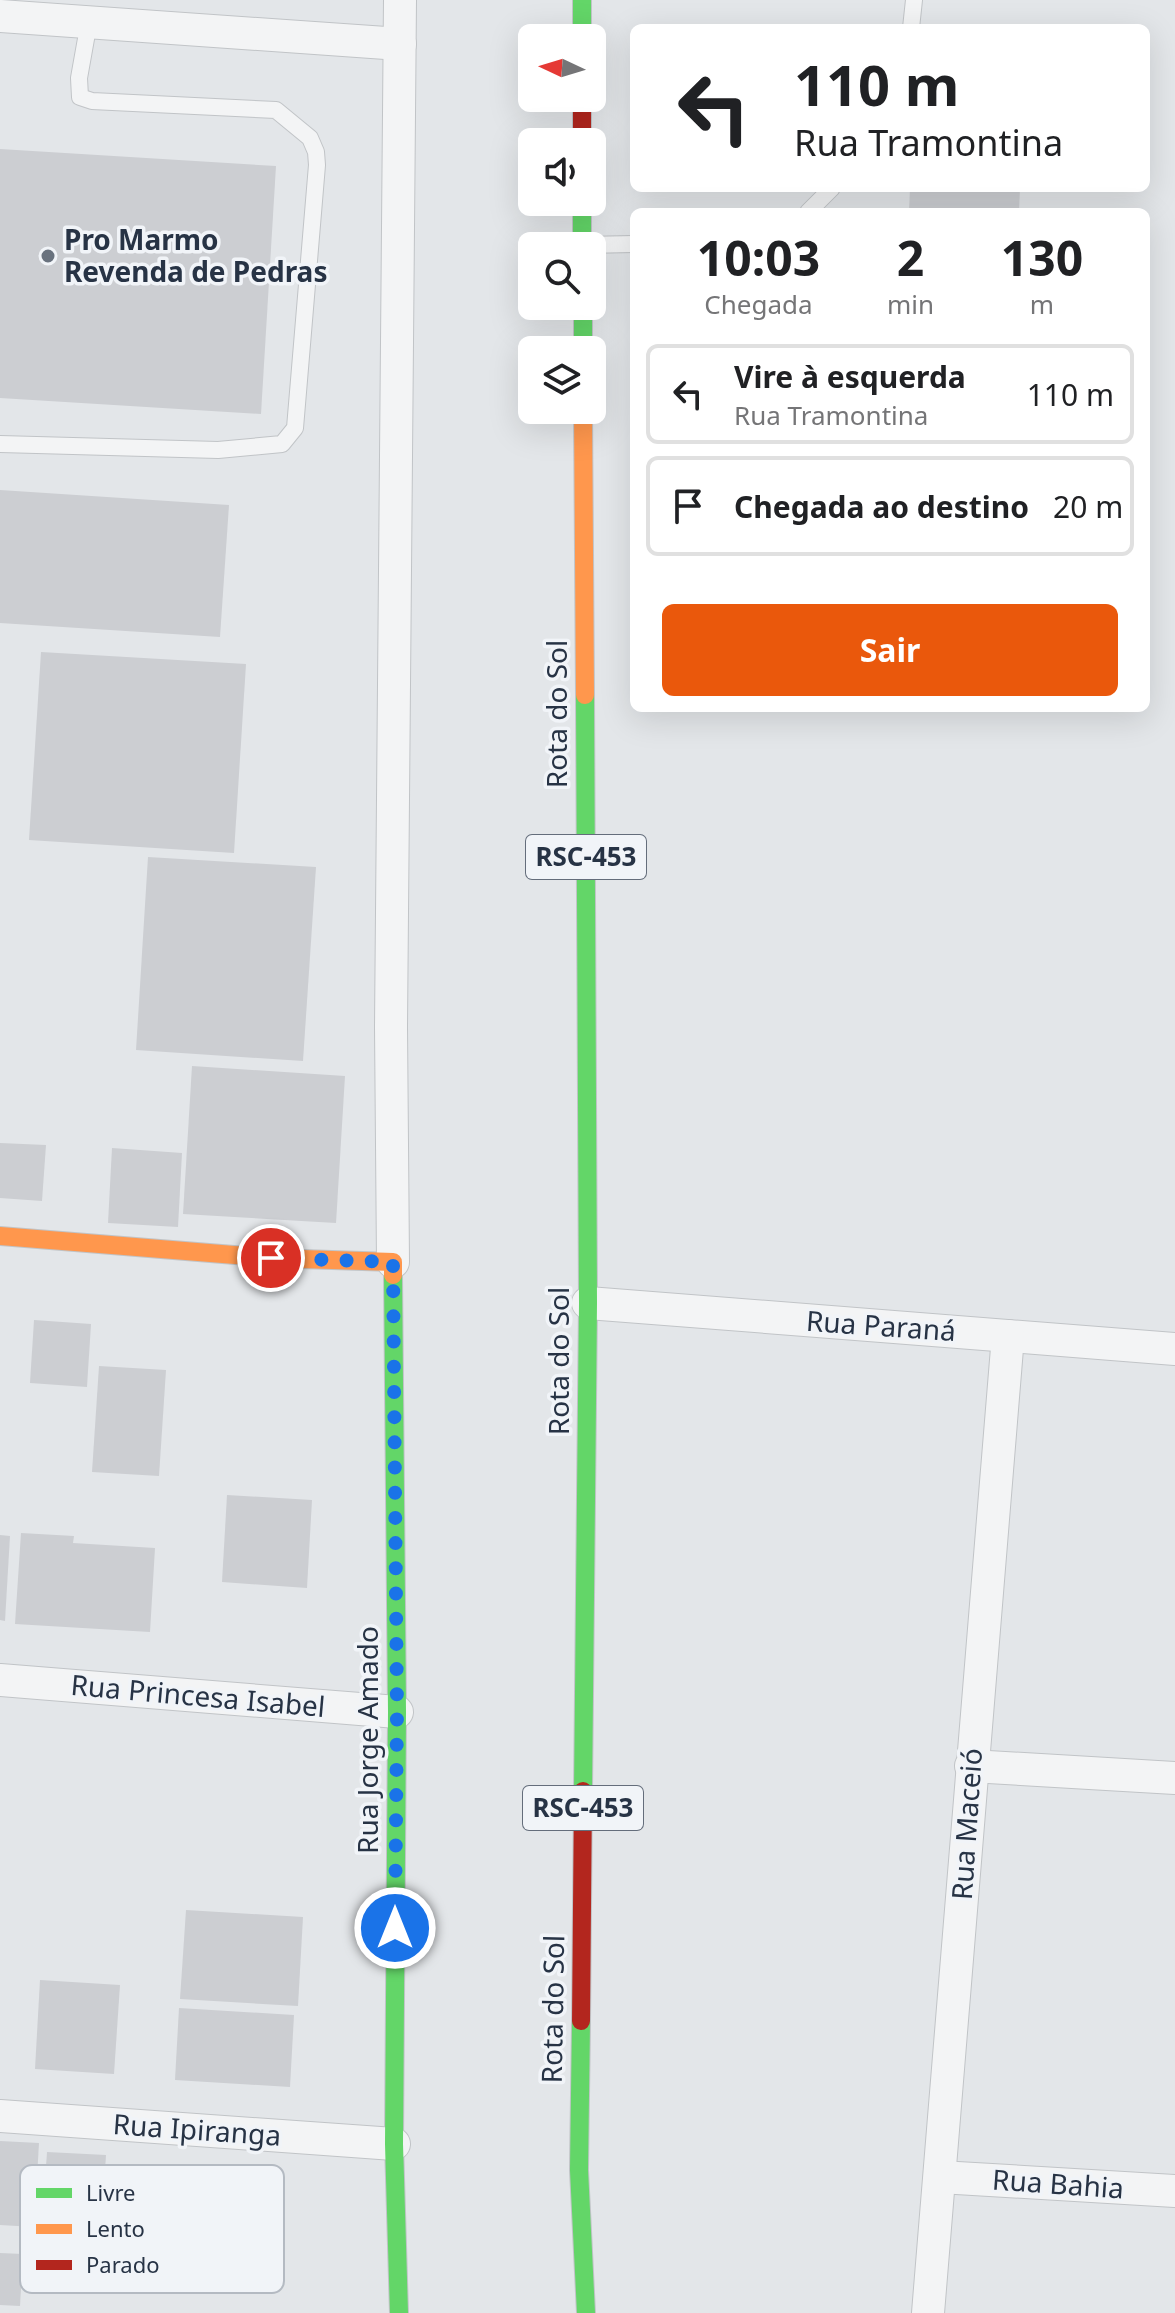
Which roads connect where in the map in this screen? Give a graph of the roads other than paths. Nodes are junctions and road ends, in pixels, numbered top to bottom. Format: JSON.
{"nodes":[{"id":1,"x":400,"y":0,"type":"edge"},
{"id":2,"x":582,"y":0,"type":"edge"},
{"id":3,"x":914,"y":0,"type":"edge"},
{"id":4,"x":0,"y":16,"type":"edge"},
{"id":5,"x":89,"y":22,"type":"junction"},
{"id":6,"x":582,"y":24,"type":"edge"},
{"id":7,"x":911,"y":24,"type":"edge"},
{"id":8,"x":400,"y":44,"type":"junction"},
{"id":9,"x":828,"y":192,"type":"edge"},
{"id":10,"x":812,"y":208,"type":"edge"},
{"id":11,"x":630,"y":244,"type":"edge"},
{"id":12,"x":606,"y":245,"type":"edge"},
{"id":13,"x":583,"y":424,"type":"edge"},
{"id":14,"x":0,"y":444,"type":"edge"},
{"id":15,"x":0,"y":1236,"type":"edge"},
{"id":16,"x":393,"y":1262,"type":"junction"},
{"id":17,"x":588,"y":1303,"type":"junction"},
{"id":18,"x":1008,"y":1336,"type":"junction"},
{"id":19,"x":1175,"y":1349,"type":"edge"},
{"id":20,"x":0,"y":1680,"type":"edge"},
{"id":21,"x":397,"y":1712,"type":"junction"},
{"id":22,"x":971,"y":1766,"type":"junction"},
{"id":23,"x":1175,"y":1778,"type":"edge"},
{"id":24,"x":0,"y":2116,"type":"edge"},
{"id":25,"x":394,"y":2144,"type":"junction"},
{"id":26,"x":940,"y":2177,"type":"junction"},
{"id":27,"x":1175,"y":2191,"type":"edge"},
{"id":28,"x":399,"y":2313,"type":"edge"},
{"id":29,"x":586,"y":2313,"type":"edge"},
{"id":30,"x":928,"y":2313,"type":"edge"}],
"edges":[{"from":1,"to":8,"type":"street"},
{"from":2,"to":6,"type":"main road"},
{"from":3,"to":7,"type":"lane"},
{"from":4,"to":5,"type":"street"},
{"from":5,"to":8,"type":"street"},
{"from":5,"to":14,"type":"lane"},
{"from":8,"to":16,"type":"street"},
{"from":9,"to":10,"type":"lane"},
{"from":11,"to":12,"type":"lane"},
{"from":13,"to":17,"type":"main road","name":"Rota do Sol","number":"RSC-453"},
{"from":15,"to":16,"type":"main road"},
{"from":16,"to":21,"type":"main road","name":"Rua Jorge Amado"},
{"from":17,"to":18,"type":"street","name":"Rua Paraná"},
{"from":17,"to":29,"type":"main road","name":"Rota do Sol","number":"RSC-453"},
{"from":18,"to":19,"type":"street","name":"Rua Paraná"},
{"from":18,"to":22,"type":"street","name":"Rua Maceió"},
{"from":20,"to":21,"type":"street","name":"Rua Princesa Isabel"},
{"from":21,"to":25,"type":"main road","name":"Rua Jorge Amado"},
{"from":22,"to":23,"type":"street"},
{"from":22,"to":26,"type":"street","name":"Rua Maceió"},
{"from":24,"to":25,"type":"street","name":"Rua Ipiranga"},
{"from":25,"to":28,"type":"main road","name":"Rua Jorge Amado"},
{"from":26,"to":27,"type":"street","name":"Rua Bahia"},
{"from":26,"to":30,"type":"street","name":"Rua Maceió"}]}
